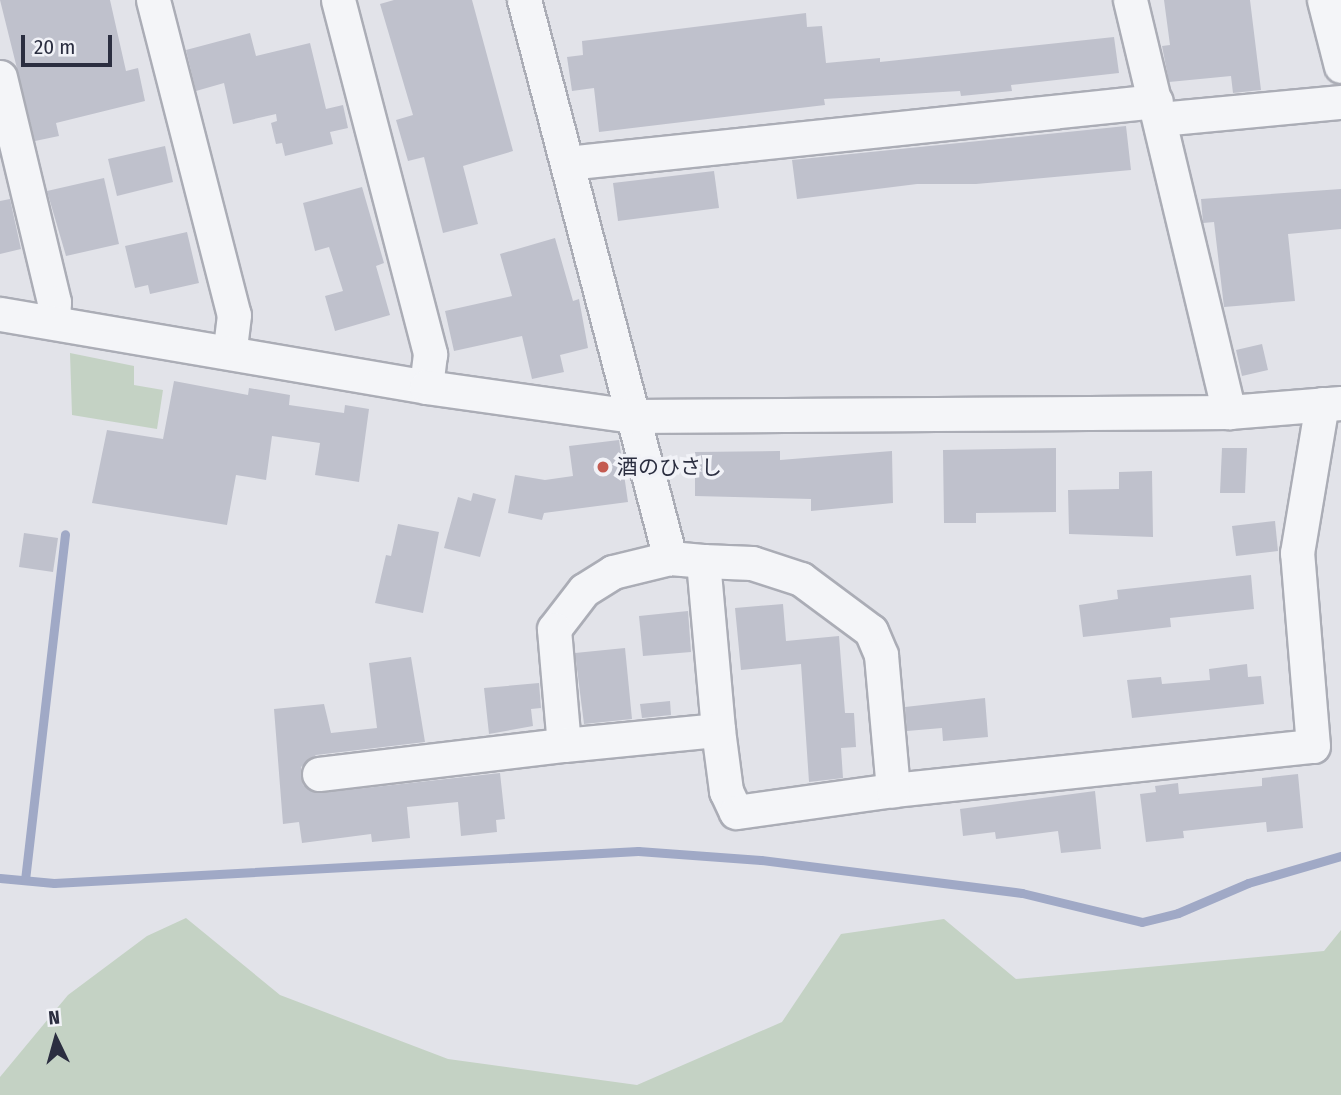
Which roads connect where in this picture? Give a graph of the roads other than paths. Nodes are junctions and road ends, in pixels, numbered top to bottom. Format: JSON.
{"nodes":[{"id":1,"x":153,"y":0,"type":"edge"},
{"id":2,"x":338,"y":0,"type":"edge"},
{"id":3,"x":524,"y":0,"type":"edge"},
{"id":4,"x":1130,"y":0,"type":"edge"},
{"id":5,"x":1324,"y":0,"type":"edge"},
{"id":6,"x":1341,"y":66,"type":"edge"},
{"id":7,"x":0,"y":77,"type":"edge"},
{"id":8,"x":1341,"y":102,"type":"edge"},
{"id":9,"x":1158,"y":110,"type":"junction"},
{"id":10,"x":567,"y":163,"type":"junction"},
{"id":11,"x":0,"y":314,"type":"edge"},
{"id":12,"x":53,"y":321,"type":"junction"},
{"id":13,"x":230,"y":350,"type":"junction"},
{"id":14,"x":426,"y":387,"type":"junction"},
{"id":15,"x":1331,"y":403,"type":"edge"},
{"id":16,"x":1229,"y":412,"type":"junction"},
{"id":17,"x":632,"y":416,"type":"junction"},
{"id":18,"x":670,"y":558,"type":"junction"},
{"id":19,"x":703,"y":561,"type":"junction"},
{"id":20,"x":718,"y":730,"type":"junction"},
{"id":21,"x":564,"y":745,"type":"junction"},
{"id":22,"x":319,"y":774,"type":"dead end"},
{"id":23,"x":892,"y":790,"type":"junction"}],
"edges":[{"from":1,"to":13,"type":"street"},
{"from":2,"to":14,"type":"street"},
{"from":3,"to":10,"type":"street"},
{"from":4,"to":9,"type":"street"},
{"from":5,"to":6,"type":"street"},
{"from":7,"to":12,"type":"street"},
{"from":8,"to":9,"type":"street"},
{"from":9,"to":10,"type":"street"},
{"from":9,"to":16,"type":"street"},
{"from":10,"to":17,"type":"street"},
{"from":11,"to":12,"type":"street"},
{"from":12,"to":13,"type":"street"},
{"from":13,"to":14,"type":"street"},
{"from":14,"to":17,"type":"street"},
{"from":15,"to":16,"type":"street"},
{"from":15,"to":23,"type":"street"},
{"from":16,"to":17,"type":"street"},
{"from":17,"to":18,"type":"street"},
{"from":18,"to":19,"type":"street"},
{"from":18,"to":21,"type":"street"},
{"from":19,"to":20,"type":"street"},
{"from":19,"to":23,"type":"street"},
{"from":20,"to":21,"type":"street"},
{"from":20,"to":23,"type":"street"},
{"from":21,"to":22,"type":"street"}]}
